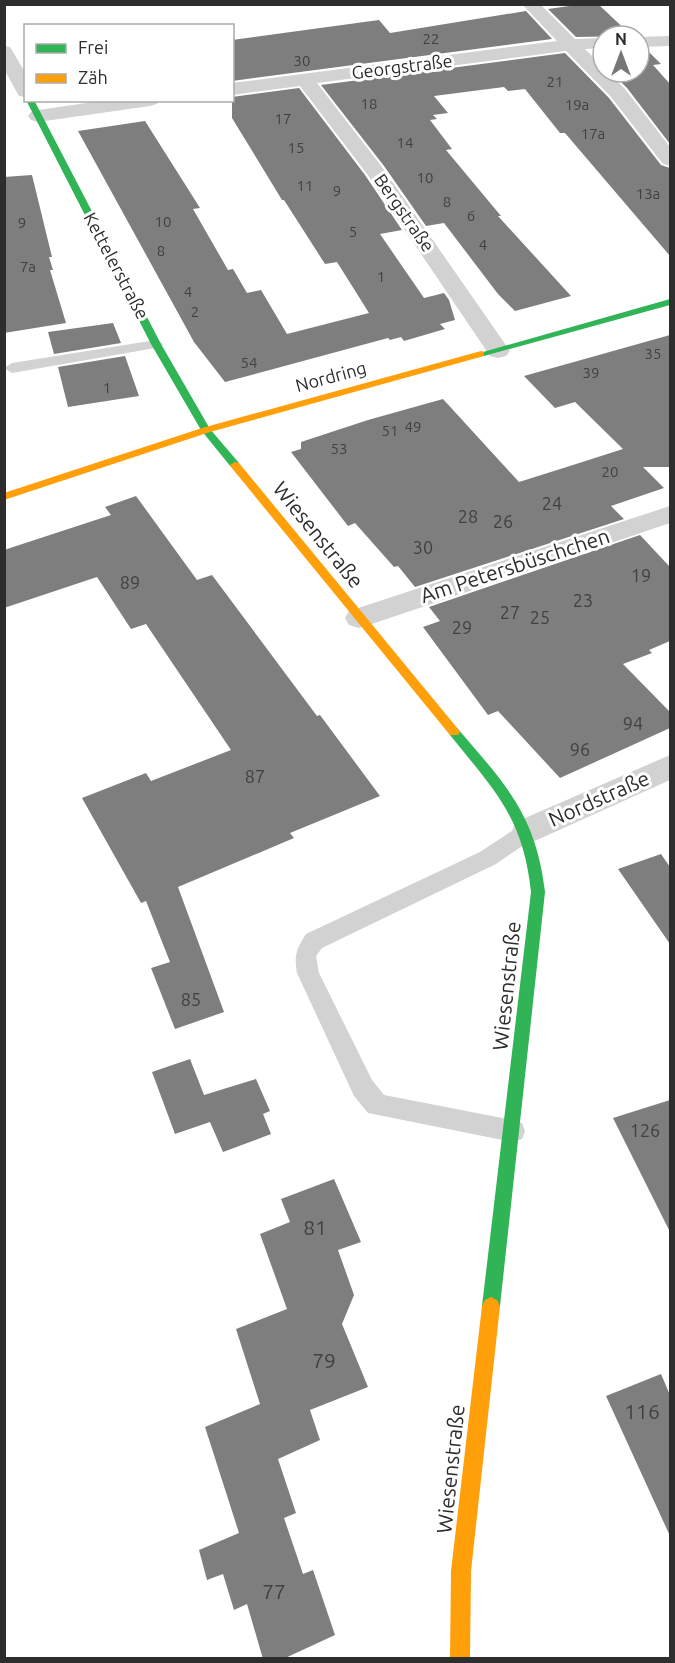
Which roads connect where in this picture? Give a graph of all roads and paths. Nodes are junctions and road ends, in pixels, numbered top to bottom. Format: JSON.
{"nodes":[{"id":1,"x":530,"y":4,"type":"edge"},
{"id":2,"x":670,"y":41,"type":"edge"},
{"id":3,"x":651,"y":42,"type":"edge"},
{"id":4,"x":591,"y":44,"type":"edge"},
{"id":5,"x":572,"y":45,"type":"junction"},
{"id":6,"x":4,"y":51,"type":"edge"},
{"id":7,"x":304,"y":79,"type":"junction"},
{"id":8,"x":24,"y":88,"type":"edge"},
{"id":9,"x":234,"y":89,"type":"edge"},
{"id":10,"x":121,"y":102,"type":"edge"},
{"id":11,"x":34,"y":108,"type":"edge"},
{"id":12,"x":670,"y":160,"type":"edge"},
{"id":13,"x":670,"y":302,"type":"edge"},
{"id":14,"x":156,"y":344,"type":"junction"},
{"id":15,"x":498,"y":351,"type":"junction"},
{"id":16,"x":12,"y":369,"type":"dead end"},
{"id":17,"x":206,"y":430,"type":"junction"},
{"id":18,"x":4,"y":497,"type":"edge"},
{"id":19,"x":670,"y":514,"type":"edge"},
{"id":20,"x":359,"y":618,"type":"junction"},
{"id":21,"x":670,"y":767,"type":"edge"},
{"id":22,"x":528,"y":831,"type":"junction"},
{"id":23,"x":513,"y":1131,"type":"junction"},
{"id":24,"x":460,"y":1659,"type":"edge"}],
"edges":[{"from":1,"to":5,"type":"street"},
{"from":2,"to":3,"type":"street"},
{"from":4,"to":5,"type":"street","name":"Georgstraße"},
{"from":5,"to":7,"type":"street","name":"Georgstraße"},
{"from":5,"to":12,"type":"street"},
{"from":6,"to":8,"type":"street"},
{"from":7,"to":9,"type":"street","name":"Georgstraße"},
{"from":7,"to":15,"type":"street","name":"Bergstraße"},
{"from":10,"to":11,"type":"street"},
{"from":11,"to":14,"type":"street","name":"Kettelerstraße"},
{"from":13,"to":15,"type":"street","name":"Nordring"},
{"from":14,"to":16,"type":"lane"},
{"from":14,"to":17,"type":"street","name":"Kettelerstraße"},
{"from":15,"to":17,"type":"street","name":"Nordring"},
{"from":17,"to":18,"type":"street","name":"Nordring"},
{"from":17,"to":20,"type":"street","name":"Wiesenstraße"},
{"from":19,"to":20,"type":"street","name":"Am Petersbüschchen"},
{"from":20,"to":22,"type":"street","name":"Wiesenstraße"},
{"from":21,"to":22,"type":"street","name":"Nordstraße"},
{"from":22,"to":23,"type":"street","name":"Wiesenstraße"},
{"from":22,"to":23,"type":"lane"},
{"from":23,"to":24,"type":"street","name":"Wiesenstraße"}]}
